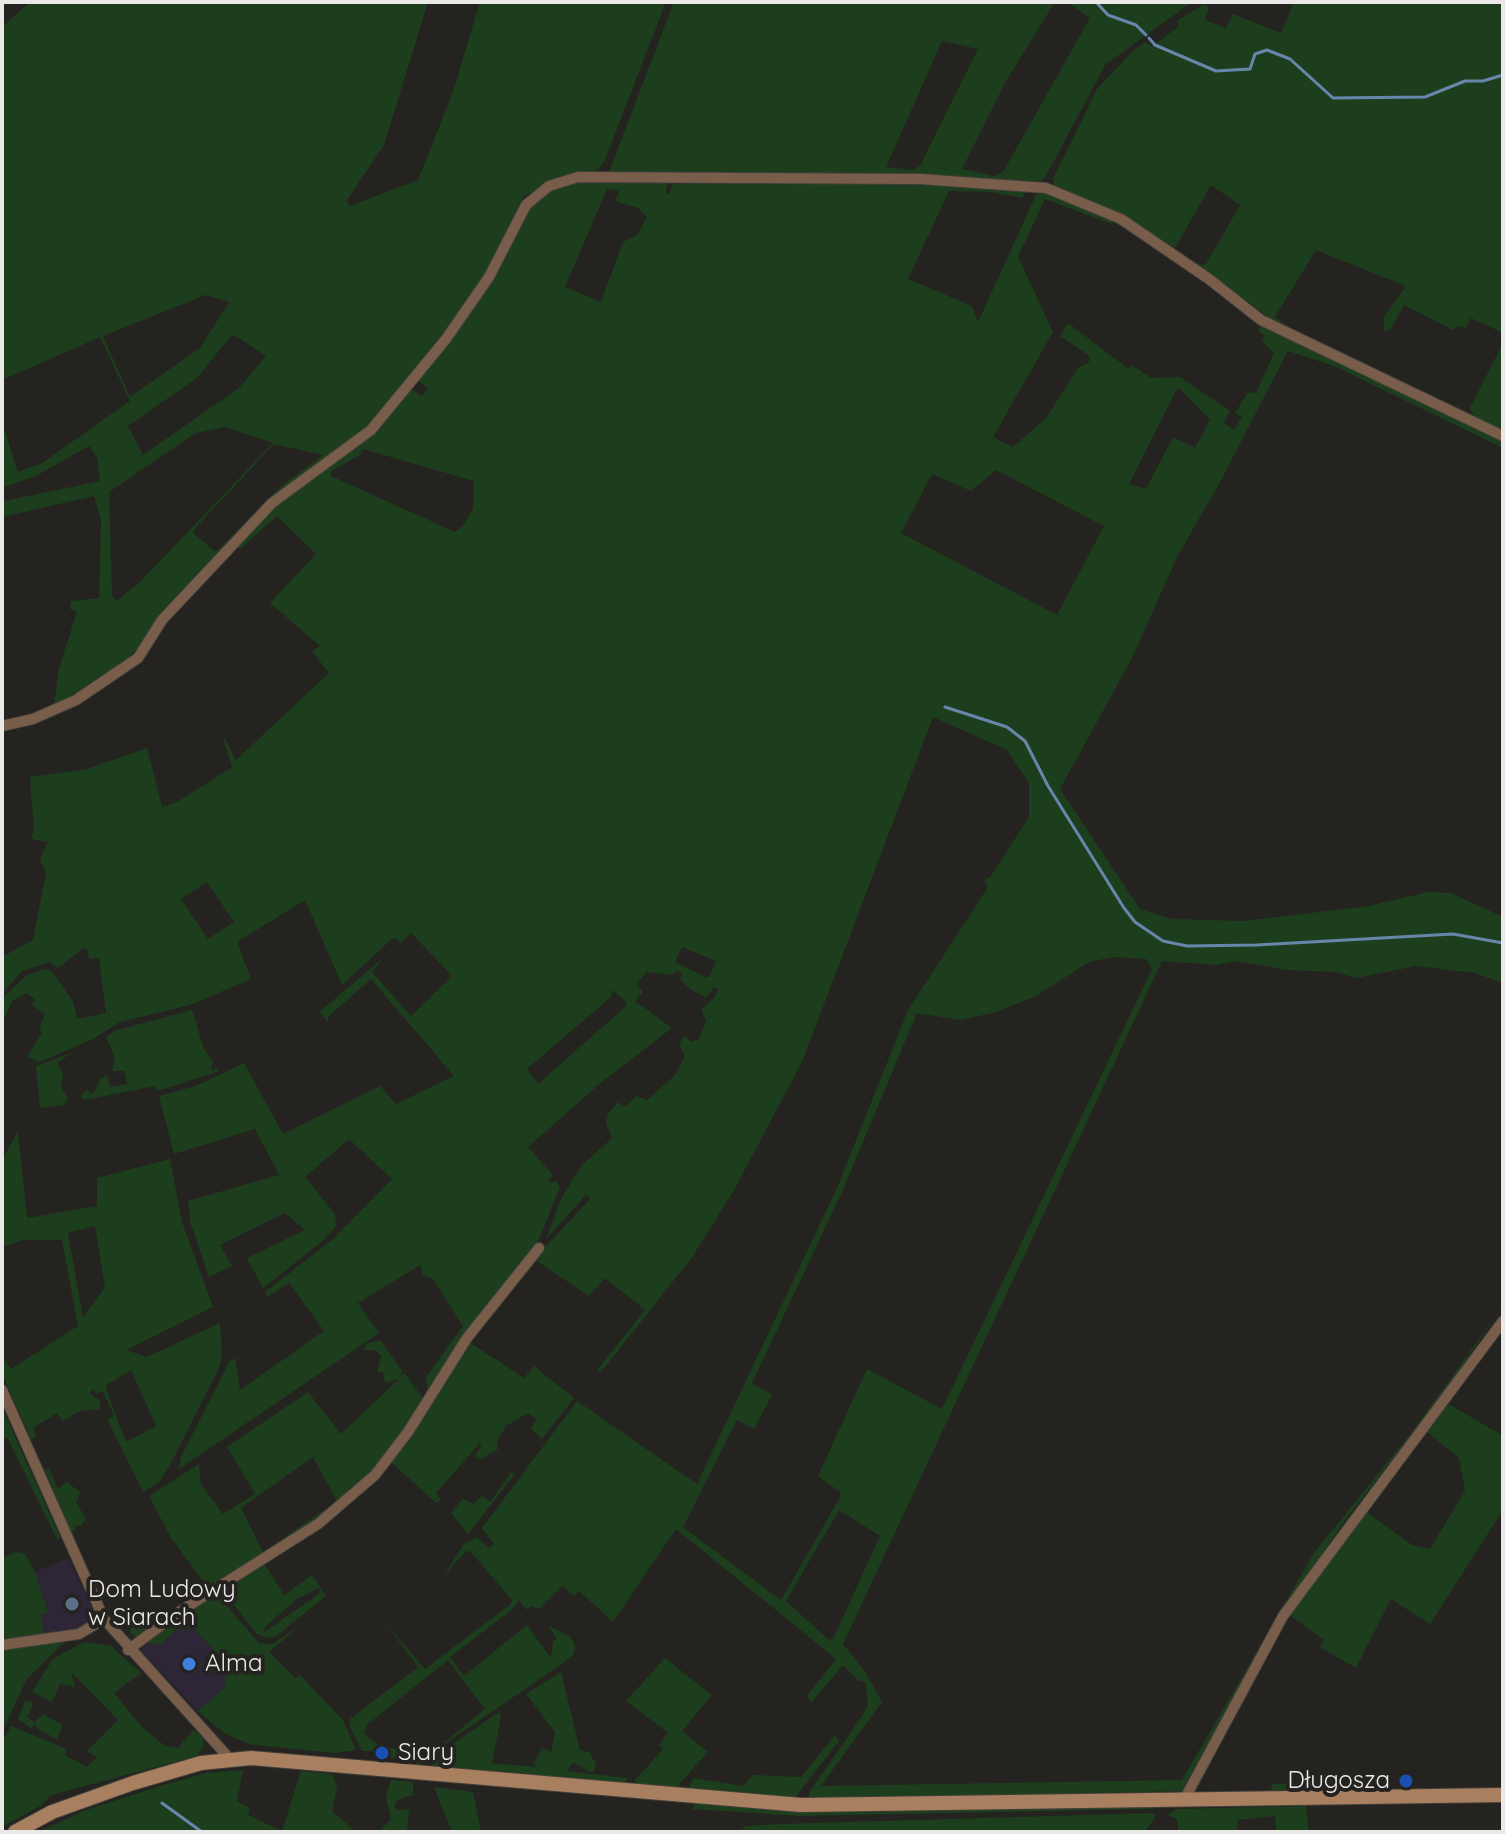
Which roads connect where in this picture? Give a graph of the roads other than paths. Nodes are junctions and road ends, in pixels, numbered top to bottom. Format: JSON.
{"nodes":[{"id":1,"x":1503,"y":436,"type":"edge"},
{"id":2,"x":2,"y":726,"type":"edge"},
{"id":3,"x":539,"y":1248,"type":"dead end"},
{"id":4,"x":1503,"y":1321,"type":"edge"},
{"id":5,"x":2,"y":1390,"type":"edge"},
{"id":6,"x":104,"y":1619,"type":"junction"},
{"id":7,"x":2,"y":1645,"type":"edge"},
{"id":8,"x":128,"y":1650,"type":"junction"},
{"id":9,"x":230,"y":1759,"type":"junction"},
{"id":10,"x":1503,"y":1795,"type":"edge"},
{"id":11,"x":1184,"y":1800,"type":"junction"},
{"id":12,"x":15,"y":1832,"type":"edge"}],
"edges":[{"from":1,"to":2,"type":"street"},
{"from":3,"to":8,"type":"street"},
{"from":4,"to":11,"type":"street"},
{"from":5,"to":6,"type":"street"},
{"from":6,"to":7,"type":"street"},
{"from":6,"to":8,"type":"street"},
{"from":8,"to":9,"type":"street"},
{"from":9,"to":11,"type":"main road"},
{"from":9,"to":12,"type":"main road"},
{"from":10,"to":11,"type":"main road"}]}
